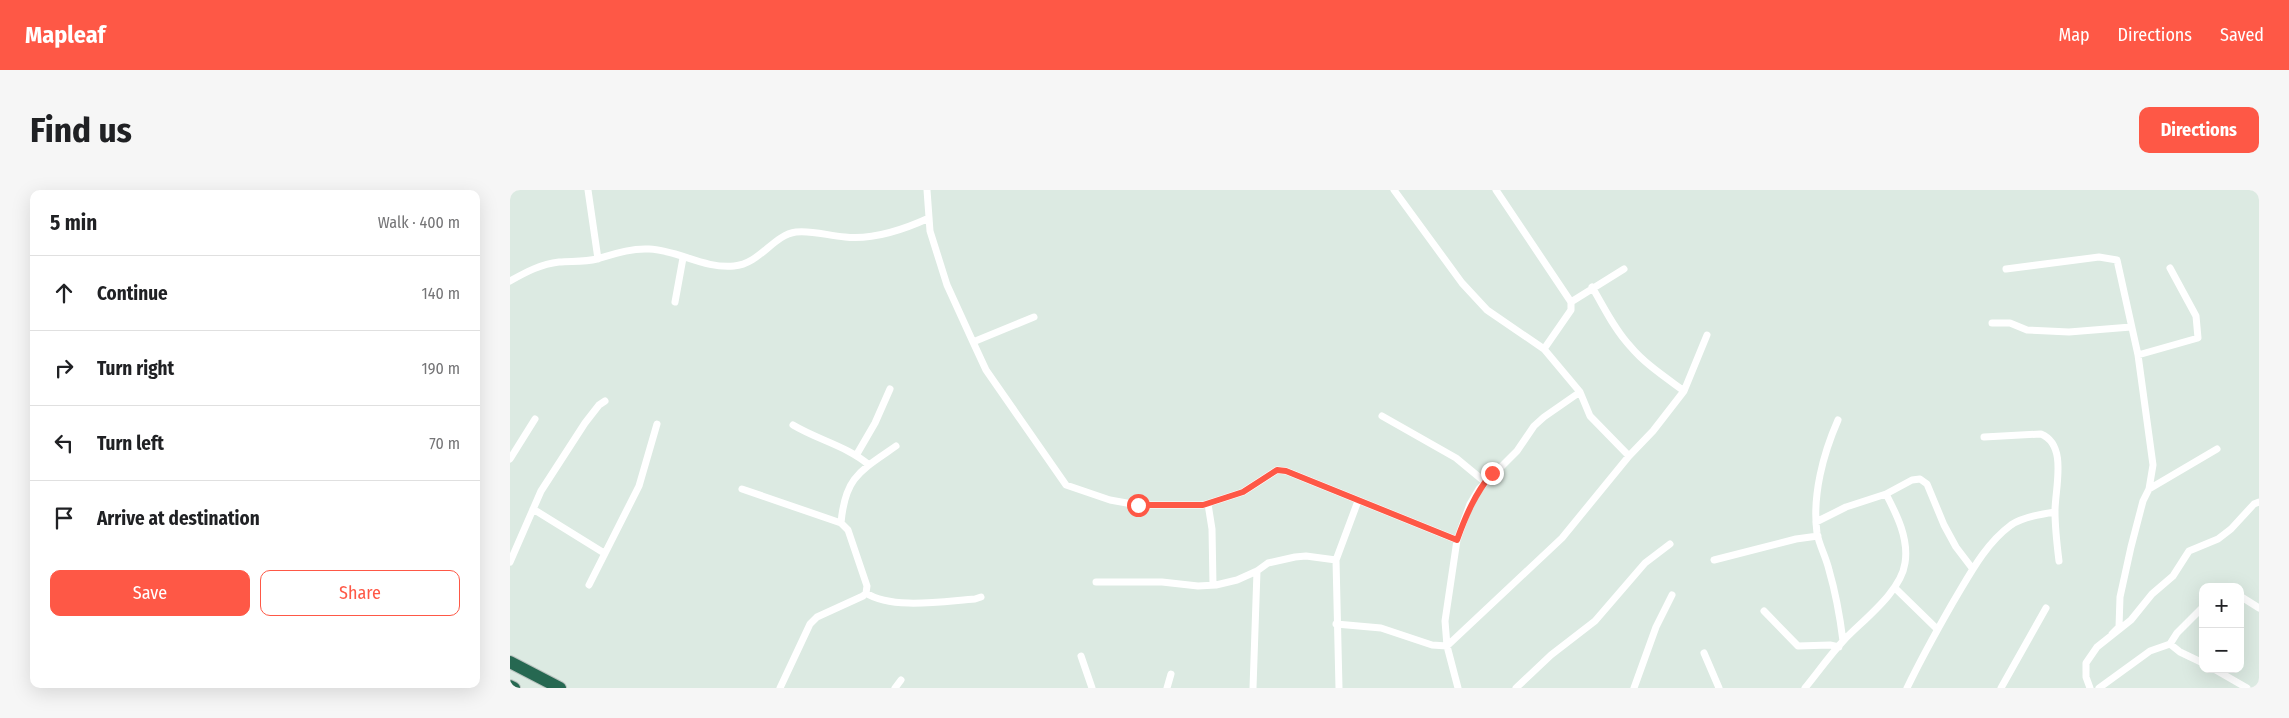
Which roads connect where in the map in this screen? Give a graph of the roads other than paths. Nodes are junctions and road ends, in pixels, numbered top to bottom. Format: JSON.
{"nodes":[{"id":1,"x":588,"y":190,"type":"edge"},
{"id":2,"x":927,"y":190,"type":"edge"},
{"id":3,"x":1394,"y":190,"type":"edge"},
{"id":4,"x":1496,"y":190,"type":"edge"},
{"id":5,"x":929,"y":218,"type":"junction"},
{"id":6,"x":683,"y":258,"type":"junction"},
{"id":7,"x":598,"y":259,"type":"junction"},
{"id":8,"x":2170,"y":268,"type":"dead end"},
{"id":9,"x":1624,"y":269,"type":"dead end"},
{"id":10,"x":2006,"y":269,"type":"dead end"},
{"id":11,"x":510,"y":281,"type":"edge"},
{"id":12,"x":1592,"y":286,"type":"junction"},
{"id":13,"x":675,"y":302,"type":"dead end"},
{"id":14,"x":1571,"y":302,"type":"junction"},
{"id":15,"x":1034,"y":317,"type":"dead end"},
{"id":16,"x":1992,"y":323,"type":"dead end"},
{"id":17,"x":2131,"y":327,"type":"junction"},
{"id":18,"x":1707,"y":335,"type":"dead end"},
{"id":19,"x":972,"y":342,"type":"junction"},
{"id":20,"x":1544,"y":349,"type":"junction"},
{"id":21,"x":2138,"y":355,"type":"junction"},
{"id":22,"x":890,"y":389,"type":"dead end"},
{"id":23,"x":1684,"y":390,"type":"junction"},
{"id":24,"x":1580,"y":392,"type":"junction"},
{"id":25,"x":605,"y":401,"type":"dead end"},
{"id":26,"x":1382,"y":416,"type":"dead end"},
{"id":27,"x":535,"y":419,"type":"dead end"},
{"id":28,"x":1838,"y":420,"type":"dead end"},
{"id":29,"x":658,"y":424,"type":"dead end"},
{"id":30,"x":793,"y":425,"type":"dead end"},
{"id":31,"x":1984,"y":437,"type":"dead end"},
{"id":32,"x":896,"y":446,"type":"dead end"},
{"id":33,"x":2217,"y":449,"type":"dead end"},
{"id":34,"x":857,"y":454,"type":"junction"},
{"id":35,"x":1629,"y":456,"type":"junction"},
{"id":36,"x":510,"y":459,"type":"edge"},
{"id":37,"x":869,"y":465,"type":"junction"},
{"id":38,"x":1485,"y":482,"type":"junction"},
{"id":39,"x":742,"y":489,"type":"dead end"},
{"id":40,"x":2149,"y":489,"type":"junction"},
{"id":41,"x":1886,"y":494,"type":"junction"},
{"id":42,"x":1358,"y":500,"type":"junction"},
{"id":43,"x":2259,"y":502,"type":"edge"},
{"id":44,"x":1208,"y":504,"type":"junction"},
{"id":45,"x":533,"y":509,"type":"junction"},
{"id":46,"x":2055,"y":512,"type":"junction"},
{"id":47,"x":1816,"y":522,"type":"junction"},
{"id":48,"x":841,"y":523,"type":"junction"},
{"id":49,"x":1818,"y":536,"type":"junction"},
{"id":50,"x":1457,"y":540,"type":"junction"},
{"id":51,"x":1670,"y":544,"type":"dead end"},
{"id":52,"x":604,"y":553,"type":"junction"},
{"id":53,"x":1336,"y":560,"type":"junction"},
{"id":54,"x":1714,"y":560,"type":"dead end"},
{"id":55,"x":2059,"y":561,"type":"dead end"},
{"id":56,"x":510,"y":562,"type":"edge"},
{"id":57,"x":1972,"y":568,"type":"junction"},
{"id":58,"x":1257,"y":571,"type":"junction"},
{"id":59,"x":1096,"y":582,"type":"dead end"},
{"id":60,"x":589,"y":585,"type":"dead end"},
{"id":61,"x":1213,"y":585,"type":"junction"},
{"id":62,"x":1895,"y":588,"type":"junction"},
{"id":63,"x":866,"y":593,"type":"junction"},
{"id":64,"x":1672,"y":595,"type":"dead end"},
{"id":65,"x":981,"y":596,"type":"dead end"},
{"id":66,"x":2244,"y":599,"type":"edge"},
{"id":67,"x":2046,"y":608,"type":"dead end"},
{"id":68,"x":2259,"y":608,"type":"edge"},
{"id":69,"x":2199,"y":610,"type":"edge"},
{"id":70,"x":1764,"y":611,"type":"dead end"},
{"id":71,"x":1336,"y":624,"type":"junction"},
{"id":72,"x":1937,"y":629,"type":"junction"},
{"id":73,"x":2112,"y":634,"type":"junction"},
{"id":74,"x":1841,"y":644,"type":"junction"},
{"id":75,"x":2170,"y":644,"type":"junction"},
{"id":76,"x":1448,"y":646,"type":"junction"},
{"id":77,"x":1704,"y":653,"type":"dead end"},
{"id":78,"x":1081,"y":656,"type":"dead end"},
{"id":79,"x":2199,"y":661,"type":"edge"},
{"id":80,"x":510,"y":662,"type":"edge"},
{"id":81,"x":2221,"y":673,"type":"edge"},
{"id":82,"x":1171,"y":674,"type":"dead end"},
{"id":83,"x":901,"y":680,"type":"dead end"},
{"id":84,"x":510,"y":686,"type":"edge"},
{"id":85,"x":2102,"y":687,"type":"edge"},
{"id":86,"x":514,"y":688,"type":"edge"},
{"id":87,"x":560,"y":688,"type":"edge"},
{"id":88,"x":780,"y":688,"type":"edge"},
{"id":89,"x":895,"y":688,"type":"edge"},
{"id":90,"x":1092,"y":688,"type":"edge"},
{"id":91,"x":1167,"y":688,"type":"edge"},
{"id":92,"x":1253,"y":688,"type":"edge"},
{"id":93,"x":1339,"y":688,"type":"edge"},
{"id":94,"x":1458,"y":688,"type":"edge"},
{"id":95,"x":1516,"y":688,"type":"edge"},
{"id":96,"x":1634,"y":688,"type":"edge"},
{"id":97,"x":1719,"y":688,"type":"edge"},
{"id":98,"x":1805,"y":688,"type":"edge"},
{"id":99,"x":1907,"y":688,"type":"edge"},
{"id":100,"x":2001,"y":688,"type":"edge"},
{"id":101,"x":2090,"y":688,"type":"edge"},
{"id":102,"x":2247,"y":688,"type":"edge"}],
"edges":[{"from":1,"to":7,"type":"street"},
{"from":2,"to":5,"type":"street"},
{"from":3,"to":20,"type":"street"},
{"from":4,"to":14,"type":"street"},
{"from":5,"to":6,"type":"street"},
{"from":5,"to":19,"type":"street"},
{"from":6,"to":7,"type":"street"},
{"from":6,"to":13,"type":"street"},
{"from":7,"to":11,"type":"street"},
{"from":8,"to":21,"type":"street"},
{"from":9,"to":12,"type":"street"},
{"from":10,"to":17,"type":"street"},
{"from":12,"to":14,"type":"street"},
{"from":12,"to":23,"type":"street"},
{"from":14,"to":20,"type":"street"},
{"from":15,"to":19,"type":"street"},
{"from":16,"to":17,"type":"street"},
{"from":17,"to":21,"type":"street"},
{"from":18,"to":23,"type":"street"},
{"from":19,"to":44,"type":"street"},
{"from":20,"to":24,"type":"street"},
{"from":21,"to":40,"type":"street"},
{"from":22,"to":34,"type":"street"},
{"from":23,"to":35,"type":"street"},
{"from":24,"to":35,"type":"street"},
{"from":24,"to":38,"type":"street"},
{"from":25,"to":45,"type":"street"},
{"from":26,"to":38,"type":"street"},
{"from":27,"to":36,"type":"street"},
{"from":28,"to":47,"type":"street"},
{"from":29,"to":52,"type":"street"},
{"from":30,"to":34,"type":"street"},
{"from":31,"to":46,"type":"street"},
{"from":32,"to":37,"type":"street"},
{"from":33,"to":40,"type":"street"},
{"from":34,"to":37,"type":"street"},
{"from":35,"to":76,"type":"street"},
{"from":37,"to":48,"type":"street"},
{"from":38,"to":50,"type":"street"},
{"from":39,"to":48,"type":"street"},
{"from":40,"to":73,"type":"street"},
{"from":41,"to":47,"type":"street"},
{"from":41,"to":57,"type":"street"},
{"from":41,"to":62,"type":"street"},
{"from":42,"to":44,"type":"street"},
{"from":42,"to":50,"type":"street"},
{"from":42,"to":53,"type":"street"},
{"from":43,"to":73,"type":"street"},
{"from":44,"to":61,"type":"street"},
{"from":45,"to":52,"type":"street"},
{"from":45,"to":56,"type":"street"},
{"from":46,"to":55,"type":"street"},
{"from":46,"to":57,"type":"street"},
{"from":47,"to":49,"type":"street"},
{"from":48,"to":63,"type":"street"},
{"from":49,"to":54,"type":"street"},
{"from":49,"to":74,"type":"street"},
{"from":50,"to":76,"type":"street"},
{"from":51,"to":95,"type":"street"},
{"from":52,"to":60,"type":"street"},
{"from":53,"to":58,"type":"street"},
{"from":53,"to":71,"type":"street"},
{"from":57,"to":72,"type":"street"},
{"from":58,"to":61,"type":"street"},
{"from":58,"to":92,"type":"street"},
{"from":59,"to":61,"type":"street"},
{"from":62,"to":72,"type":"street"},
{"from":62,"to":74,"type":"street"},
{"from":63,"to":65,"type":"street"},
{"from":63,"to":88,"type":"street"},
{"from":64,"to":96,"type":"street"},
{"from":66,"to":68,"type":"street"},
{"from":67,"to":100,"type":"street"},
{"from":69,"to":75,"type":"street"},
{"from":70,"to":74,"type":"street"},
{"from":71,"to":76,"type":"street"},
{"from":71,"to":93,"type":"street"},
{"from":72,"to":99,"type":"street"},
{"from":73,"to":101,"type":"street"},
{"from":74,"to":98,"type":"street"},
{"from":75,"to":79,"type":"street"},
{"from":75,"to":85,"type":"street"},
{"from":76,"to":94,"type":"street"},
{"from":77,"to":97,"type":"street"},
{"from":78,"to":90,"type":"street"},
{"from":80,"to":87,"type":"highway"},
{"from":81,"to":102,"type":"street"},
{"from":82,"to":91,"type":"street"},
{"from":83,"to":89,"type":"street"},
{"from":84,"to":86,"type":"highway"}]}
